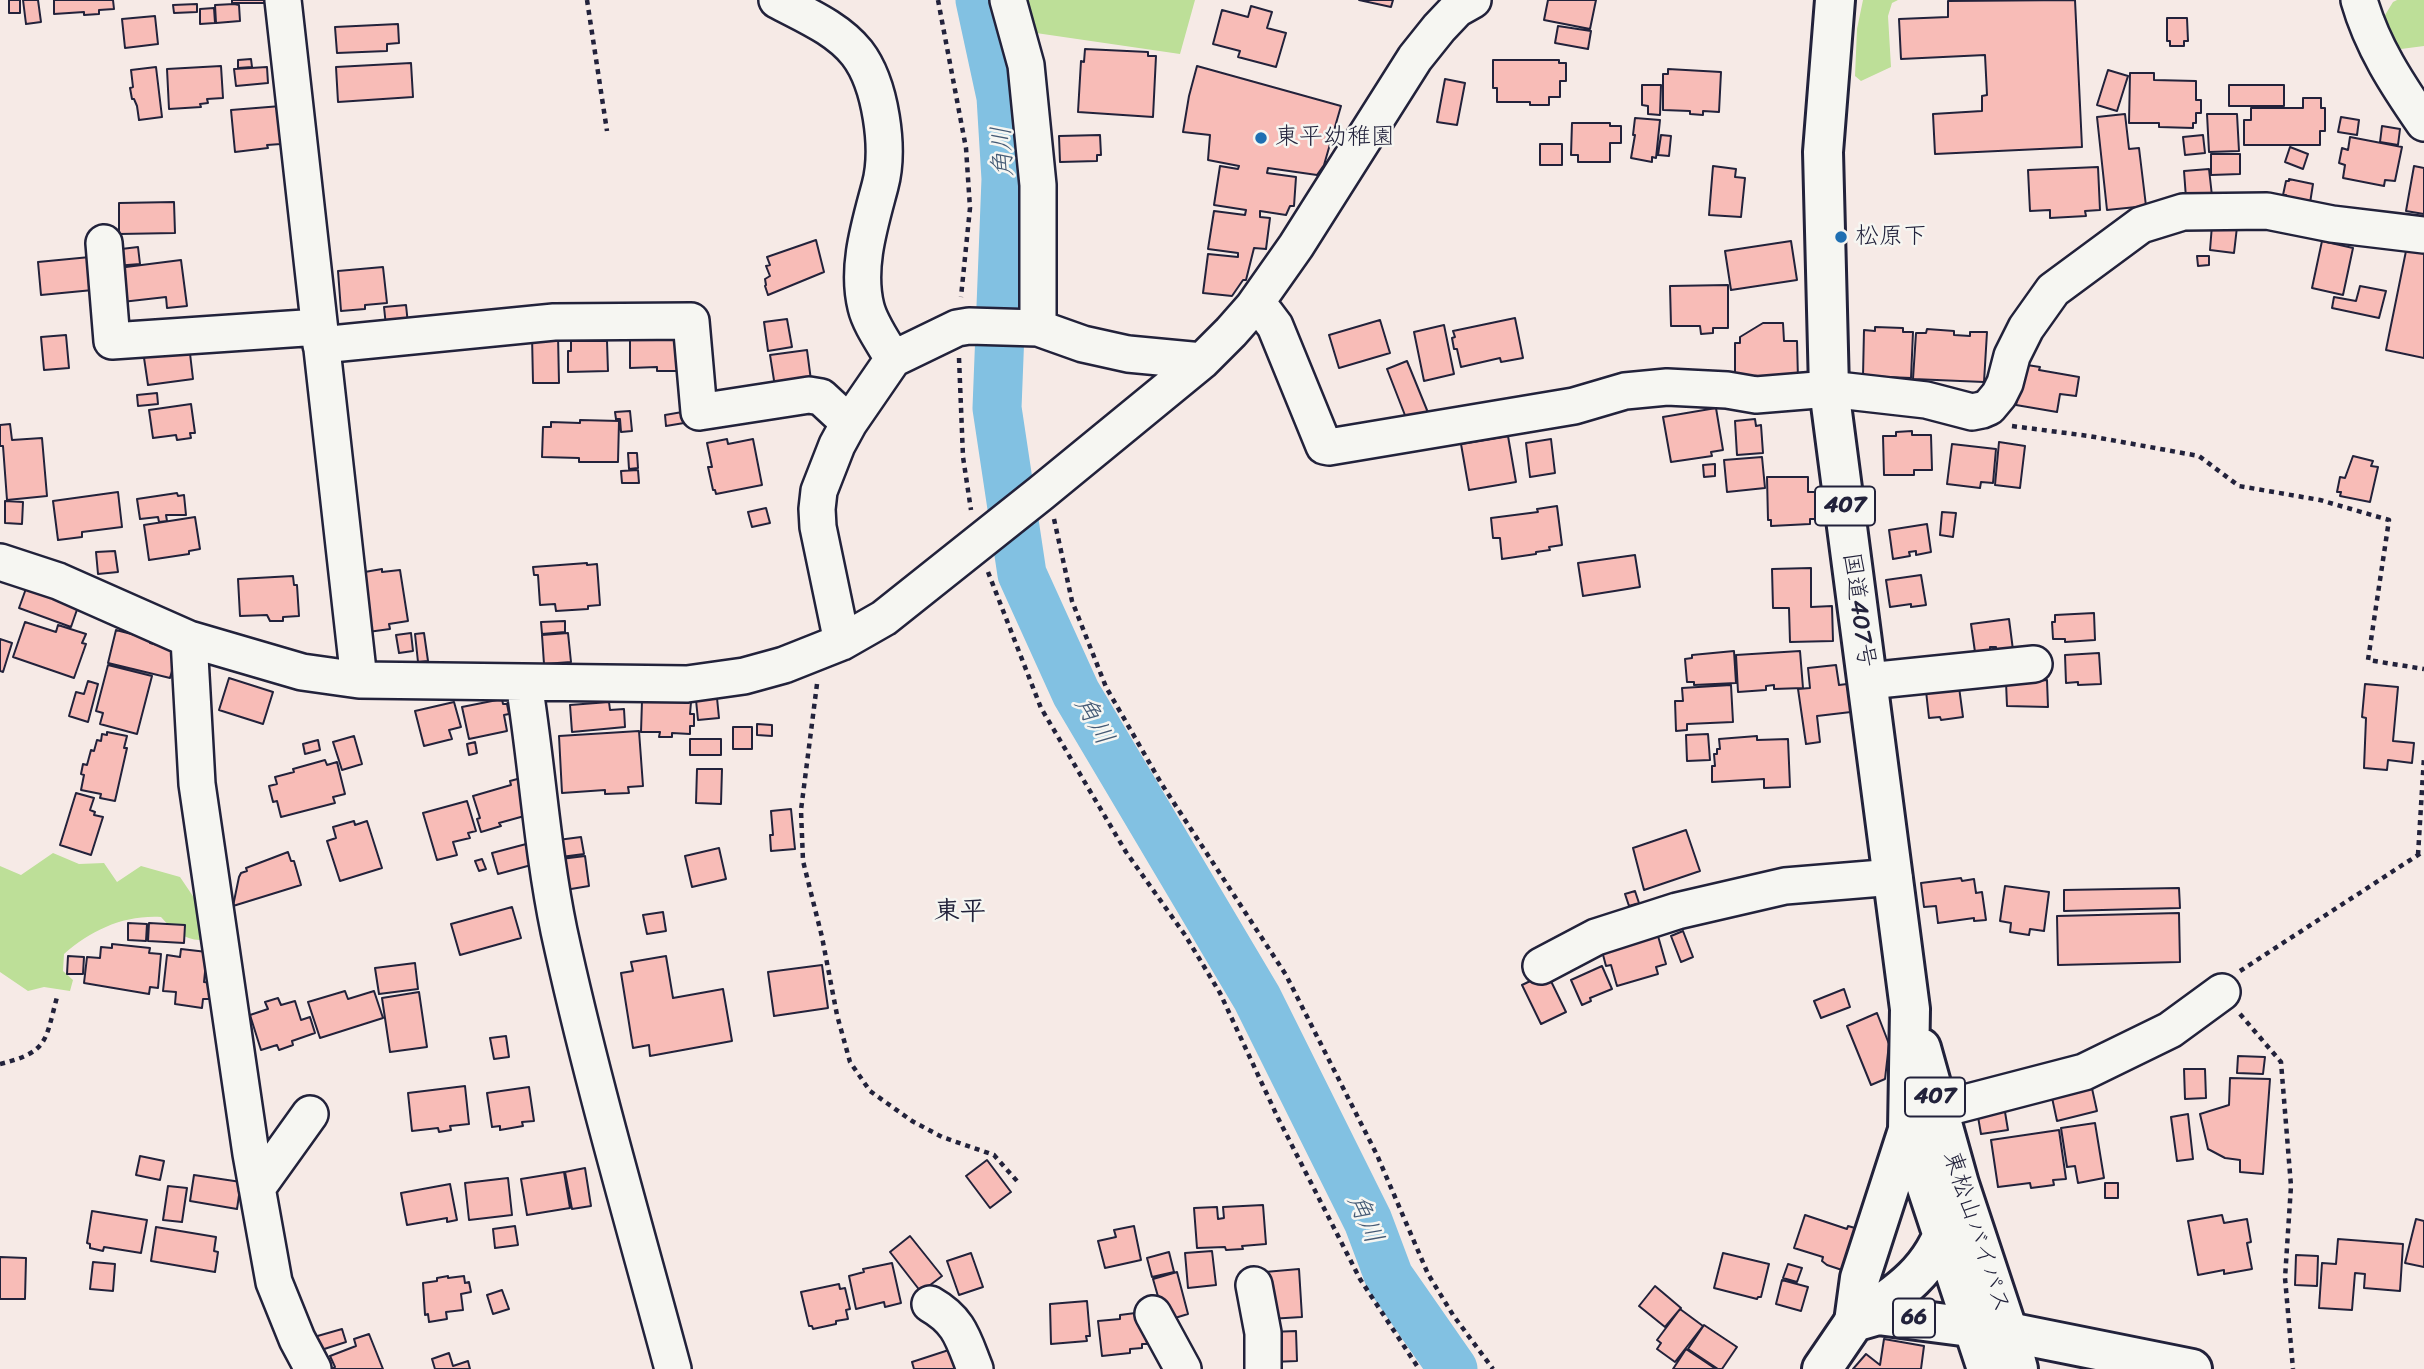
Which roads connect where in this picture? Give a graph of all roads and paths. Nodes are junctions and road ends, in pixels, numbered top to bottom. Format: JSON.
{"nodes":[{"id":1,"x":283,"y":0,"type":"edge"},
{"id":2,"x":587,"y":0,"type":"edge"},
{"id":3,"x":777,"y":0,"type":"edge"},
{"id":4,"x":938,"y":0,"type":"edge"},
{"id":5,"x":1008,"y":0,"type":"edge"},
{"id":6,"x":1473,"y":0,"type":"edge"},
{"id":7,"x":1835,"y":0,"type":"edge"},
{"id":8,"x":2359,"y":0,"type":"edge"},
{"id":9,"x":2424,"y":123,"type":"edge"},
{"id":10,"x":607,"y":131,"type":"dead end"},
{"id":11,"x":2424,"y":235,"type":"edge"},
{"id":12,"x":104,"y":243,"type":"dead end"},
{"id":13,"x":1253,"y":307,"type":"junction"},
{"id":14,"x":963,"y":327,"type":"junction"},
{"id":15,"x":1034,"y":327,"type":"junction"},
{"id":16,"x":320,"y":336,"type":"junction"},
{"id":17,"x":893,"y":359,"type":"junction"},
{"id":18,"x":1202,"y":361,"type":"junction"},
{"id":19,"x":1829,"y":389,"type":"junction"},
{"id":20,"x":1972,"y":412,"type":"junction"},
{"id":21,"x":849,"y":423,"type":"junction"},
{"id":22,"x":1045,"y":490,"type":"junction"},
{"id":23,"x":981,"y":539,"type":"junction"},
{"id":24,"x":0,"y":562,"type":"edge"},
{"id":25,"x":189,"y":639,"type":"junction"},
{"id":26,"x":826,"y":648,"type":"junction"},
{"id":27,"x":2034,"y":664,"type":"dead end"},
{"id":28,"x":2424,"y":669,"type":"edge"},
{"id":29,"x":359,"y":680,"type":"junction"},
{"id":30,"x":1868,"y":681,"type":"junction"},
{"id":31,"x":524,"y":683,"type":"junction"},
{"id":32,"x":2424,"y":757,"type":"edge"},
{"id":33,"x":2424,"y":851,"type":"edge"},
{"id":34,"x":2418,"y":855,"type":"junction"},
{"id":35,"x":1894,"y":877,"type":"junction"},
{"id":36,"x":1541,"y":965,"type":"dead end"},
{"id":37,"x":2222,"y":992,"type":"junction"},
{"id":38,"x":57,"y":997,"type":"dead end"},
{"id":39,"x":1910,"y":1009,"type":"joint"},
{"id":40,"x":0,"y":1064,"type":"edge"},
{"id":41,"x":310,"y":1114,"type":"dead end"},
{"id":42,"x":1923,"y":1120,"type":"junction"},
{"id":43,"x":1017,"y":1181,"type":"dead end"},
{"id":44,"x":1959,"y":1184,"type":"junction"},
{"id":45,"x":257,"y":1188,"type":"junction"},
{"id":46,"x":1943,"y":1239,"type":"junction"},
{"id":47,"x":1254,"y":1284,"type":"dead end"},
{"id":48,"x":930,"y":1304,"type":"dead end"},
{"id":49,"x":1153,"y":1314,"type":"dead end"},
{"id":50,"x":1854,"y":1322,"type":"junction"},
{"id":51,"x":1991,"y":1330,"type":"junction"},
{"id":52,"x":313,"y":1369,"type":"edge"},
{"id":53,"x":673,"y":1369,"type":"edge"},
{"id":54,"x":975,"y":1369,"type":"edge"},
{"id":55,"x":1183,"y":1369,"type":"edge"},
{"id":56,"x":1263,"y":1369,"type":"edge"},
{"id":57,"x":1419,"y":1369,"type":"edge"},
{"id":58,"x":1493,"y":1369,"type":"edge"},
{"id":59,"x":1822,"y":1369,"type":"edge"},
{"id":60,"x":1987,"y":1369,"type":"edge"},
{"id":61,"x":2018,"y":1369,"type":"edge"},
{"id":62,"x":2192,"y":1369,"type":"edge"},
{"id":63,"x":2293,"y":1369,"type":"edge"}],
"edges":[{"from":1,"to":16,"type":"street"},
{"from":2,"to":10,"type":"path"},
{"from":3,"to":17,"type":"street"},
{"from":4,"to":14,"type":"path"},
{"from":5,"to":15,"type":"street"},
{"from":6,"to":13,"type":"street"},
{"from":7,"to":19,"type":"main road","name":"国道407号","number":"407"},
{"from":8,"to":9,"type":"street"},
{"from":11,"to":20,"type":"street"},
{"from":12,"to":16,"type":"street"},
{"from":13,"to":18,"type":"street"},
{"from":13,"to":19,"type":"street"},
{"from":14,"to":15,"type":"street"},
{"from":14,"to":17,"type":"street"},
{"from":14,"to":23,"type":"path"},
{"from":15,"to":18,"type":"street"},
{"from":16,"to":21,"type":"street"},
{"from":16,"to":29,"type":"street"},
{"from":17,"to":21,"type":"street"},
{"from":18,"to":22,"type":"street"},
{"from":19,"to":20,"type":"street"},
{"from":19,"to":30,"type":"main road","name":"国道407号","number":"407"},
{"from":20,"to":28,"type":"path"},
{"from":21,"to":26,"type":"street"},
{"from":22,"to":23,"type":"street"},
{"from":22,"to":58,"type":"path"},
{"from":23,"to":26,"type":"street"},
{"from":23,"to":57,"type":"path"},
{"from":24,"to":25,"type":"street"},
{"from":25,"to":29,"type":"street"},
{"from":25,"to":45,"type":"street"},
{"from":26,"to":31,"type":"street"},
{"from":26,"to":43,"type":"path"},
{"from":27,"to":30,"type":"street"},
{"from":29,"to":31,"type":"street"},
{"from":30,"to":35,"type":"main road","name":"国道407号","number":"407"},
{"from":31,"to":53,"type":"street"},
{"from":32,"to":34,"type":"path"},
{"from":33,"to":34,"type":"path"},
{"from":34,"to":37,"type":"path"},
{"from":35,"to":36,"type":"street"},
{"from":35,"to":39,"type":"main road","name":"国道407号","number":"407"},
{"from":37,"to":42,"type":"street"},
{"from":37,"to":63,"type":"path"},
{"from":38,"to":40,"type":"path"},
{"from":39,"to":42,"type":"main road","name":"東松山バイパス","number":"407"},
{"from":41,"to":45,"type":"street"},
{"from":42,"to":44,"type":"main road","name":"東松山バイパス","number":"407"},
{"from":42,"to":46,"type":"main road","name":"東松山バイパス","number":"407"},
{"from":42,"to":50,"type":"main road"},
{"from":44,"to":46,"type":"main road"},
{"from":44,"to":51,"type":"main road","name":"東松山バイパス","number":"407"},
{"from":45,"to":52,"type":"street"},
{"from":46,"to":50,"type":"main road"},
{"from":46,"to":51,"type":"main road","name":"東松山バイパス","number":"407"},
{"from":47,"to":56,"type":"street"},
{"from":48,"to":54,"type":"street"},
{"from":49,"to":55,"type":"street"},
{"from":50,"to":51,"type":"main road","number":"66"},
{"from":50,"to":59,"type":"main road"},
{"from":51,"to":60,"type":"main road","name":"東松山バイパス","number":"407"},
{"from":51,"to":61,"type":"main road","name":"東松山バイパス","number":"407"},
{"from":51,"to":62,"type":"main road","number":"66"}]}
